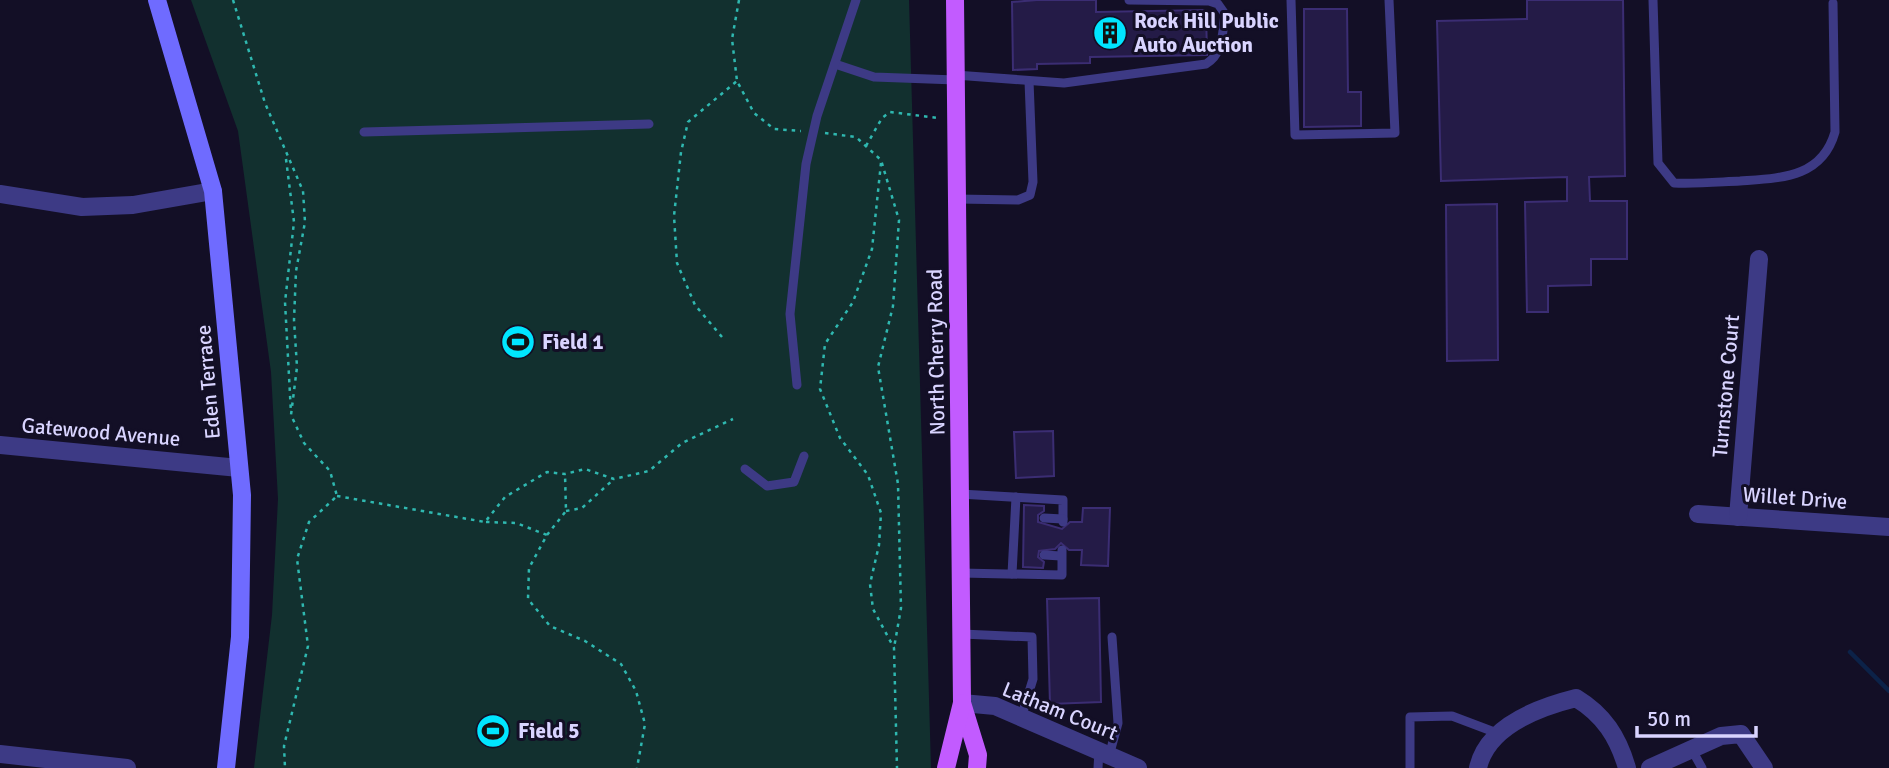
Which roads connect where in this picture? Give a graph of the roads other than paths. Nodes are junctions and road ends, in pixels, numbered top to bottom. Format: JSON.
{"nodes":[{"id":1,"x":157,"y":0,"type":"edge"},
{"id":2,"x":856,"y":0,"type":"edge"},
{"id":3,"x":955,"y":0,"type":"edge"},
{"id":4,"x":1129,"y":0,"type":"edge"},
{"id":5,"x":1291,"y":0,"type":"edge"},
{"id":6,"x":1390,"y":0,"type":"edge"},
{"id":7,"x":1653,"y":0,"type":"edge"},
{"id":8,"x":1833,"y":3,"type":"dead end"},
{"id":9,"x":835,"y":64,"type":"junction"},
{"id":10,"x":956,"y":78,"type":"junction"},
{"id":11,"x":1029,"y":81,"type":"junction"},
{"id":12,"x":649,"y":124,"type":"dead end"},
{"id":13,"x":364,"y":132,"type":"dead end"},
{"id":14,"x":213,"y":191,"type":"junction"},
{"id":15,"x":0,"y":194,"type":"edge"},
{"id":16,"x":957,"y":199,"type":"junction"},
{"id":17,"x":1759,"y":259,"type":"dead end"},
{"id":18,"x":797,"y":385,"type":"dead end"},
{"id":19,"x":0,"y":445,"type":"edge"},
{"id":20,"x":804,"y":456,"type":"dead end"},
{"id":21,"x":239,"y":468,"type":"junction"},
{"id":22,"x":745,"y":469,"type":"dead end"},
{"id":23,"x":960,"y":494,"type":"junction"},
{"id":24,"x":1016,"y":497,"type":"junction"},
{"id":25,"x":1698,"y":514,"type":"dead end"},
{"id":26,"x":1738,"y":517,"type":"junction"},
{"id":27,"x":1044,"y":518,"type":"dead end"},
{"id":28,"x":1889,"y":527,"type":"edge"},
{"id":29,"x":1044,"y":555,"type":"dead end"},
{"id":30,"x":961,"y":573,"type":"junction"},
{"id":31,"x":1012,"y":574,"type":"junction"},
{"id":32,"x":962,"y":634,"type":"junction"},
{"id":33,"x":1112,"y":637,"type":"dead end"},
{"id":34,"x":962,"y":704,"type":"junction"},
{"id":35,"x":1021,"y":718,"type":"junction"},
{"id":36,"x":1497,"y":733,"type":"junction"},
{"id":37,"x":1692,"y":750,"type":"junction"},
{"id":38,"x":0,"y":754,"type":"edge"},
{"id":39,"x":1102,"y":758,"type":"edge"},
{"id":40,"x":127,"y":768,"type":"edge"},
{"id":41,"x":226,"y":768,"type":"edge"},
{"id":42,"x":947,"y":768,"type":"edge"},
{"id":43,"x":977,"y":768,"type":"edge"},
{"id":44,"x":1138,"y":768,"type":"edge"},
{"id":45,"x":1410,"y":768,"type":"edge"},
{"id":46,"x":1478,"y":768,"type":"edge"},
{"id":47,"x":1627,"y":768,"type":"edge"},
{"id":48,"x":1650,"y":768,"type":"edge"},
{"id":49,"x":1702,"y":768,"type":"edge"},
{"id":50,"x":1764,"y":768,"type":"edge"}],
"edges":[{"from":1,"to":14,"type":"street","name":"Eden Terrace"},
{"from":2,"to":9,"type":"lane"},
{"from":3,"to":10,"type":"main road","name":"North Cherry Road"},
{"from":4,"to":11,"type":"lane"},
{"from":5,"to":6,"type":"lane"},
{"from":7,"to":8,"type":"lane"},
{"from":9,"to":10,"type":"lane"},
{"from":9,"to":18,"type":"lane"},
{"from":10,"to":11,"type":"lane"},
{"from":10,"to":16,"type":"main road","name":"North Cherry Road"},
{"from":11,"to":16,"type":"lane"},
{"from":12,"to":13,"type":"lane"},
{"from":14,"to":15,"type":"street"},
{"from":14,"to":21,"type":"street","name":"Eden Terrace"},
{"from":16,"to":23,"type":"main road","name":"North Cherry Road"},
{"from":17,"to":26,"type":"street","name":"Turnstone Court"},
{"from":19,"to":21,"type":"street","name":"Gatewood Avenue"},
{"from":20,"to":22,"type":"lane"},
{"from":21,"to":41,"type":"street","name":"Eden Terrace"},
{"from":23,"to":24,"type":"lane"},
{"from":23,"to":30,"type":"main road","name":"North Cherry Road"},
{"from":24,"to":27,"type":"lane"},
{"from":24,"to":31,"type":"lane"},
{"from":25,"to":26,"type":"street","name":"Willet Drive"},
{"from":26,"to":28,"type":"street","name":"Willet Drive"},
{"from":29,"to":31,"type":"lane"},
{"from":30,"to":31,"type":"lane"},
{"from":30,"to":32,"type":"main road","name":"North Cherry Road"},
{"from":32,"to":34,"type":"main road","name":"North Cherry Road"},
{"from":32,"to":35,"type":"lane"},
{"from":33,"to":39,"type":"lane"},
{"from":34,"to":35,"type":"street","name":"Latham Court"},
{"from":34,"to":42,"type":"main road","name":"North Cherry Road"},
{"from":34,"to":43,"type":"main road","name":"North Cherry Road"},
{"from":35,"to":39,"type":"street","name":"Latham Court"},
{"from":36,"to":45,"type":"lane"},
{"from":36,"to":46,"type":"street"},
{"from":36,"to":47,"type":"street"},
{"from":37,"to":48,"type":"street"},
{"from":37,"to":49,"type":"lane"},
{"from":37,"to":50,"type":"street"},
{"from":38,"to":40,"type":"street"},
{"from":39,"to":44,"type":"street","name":"Latham Court"}]}
